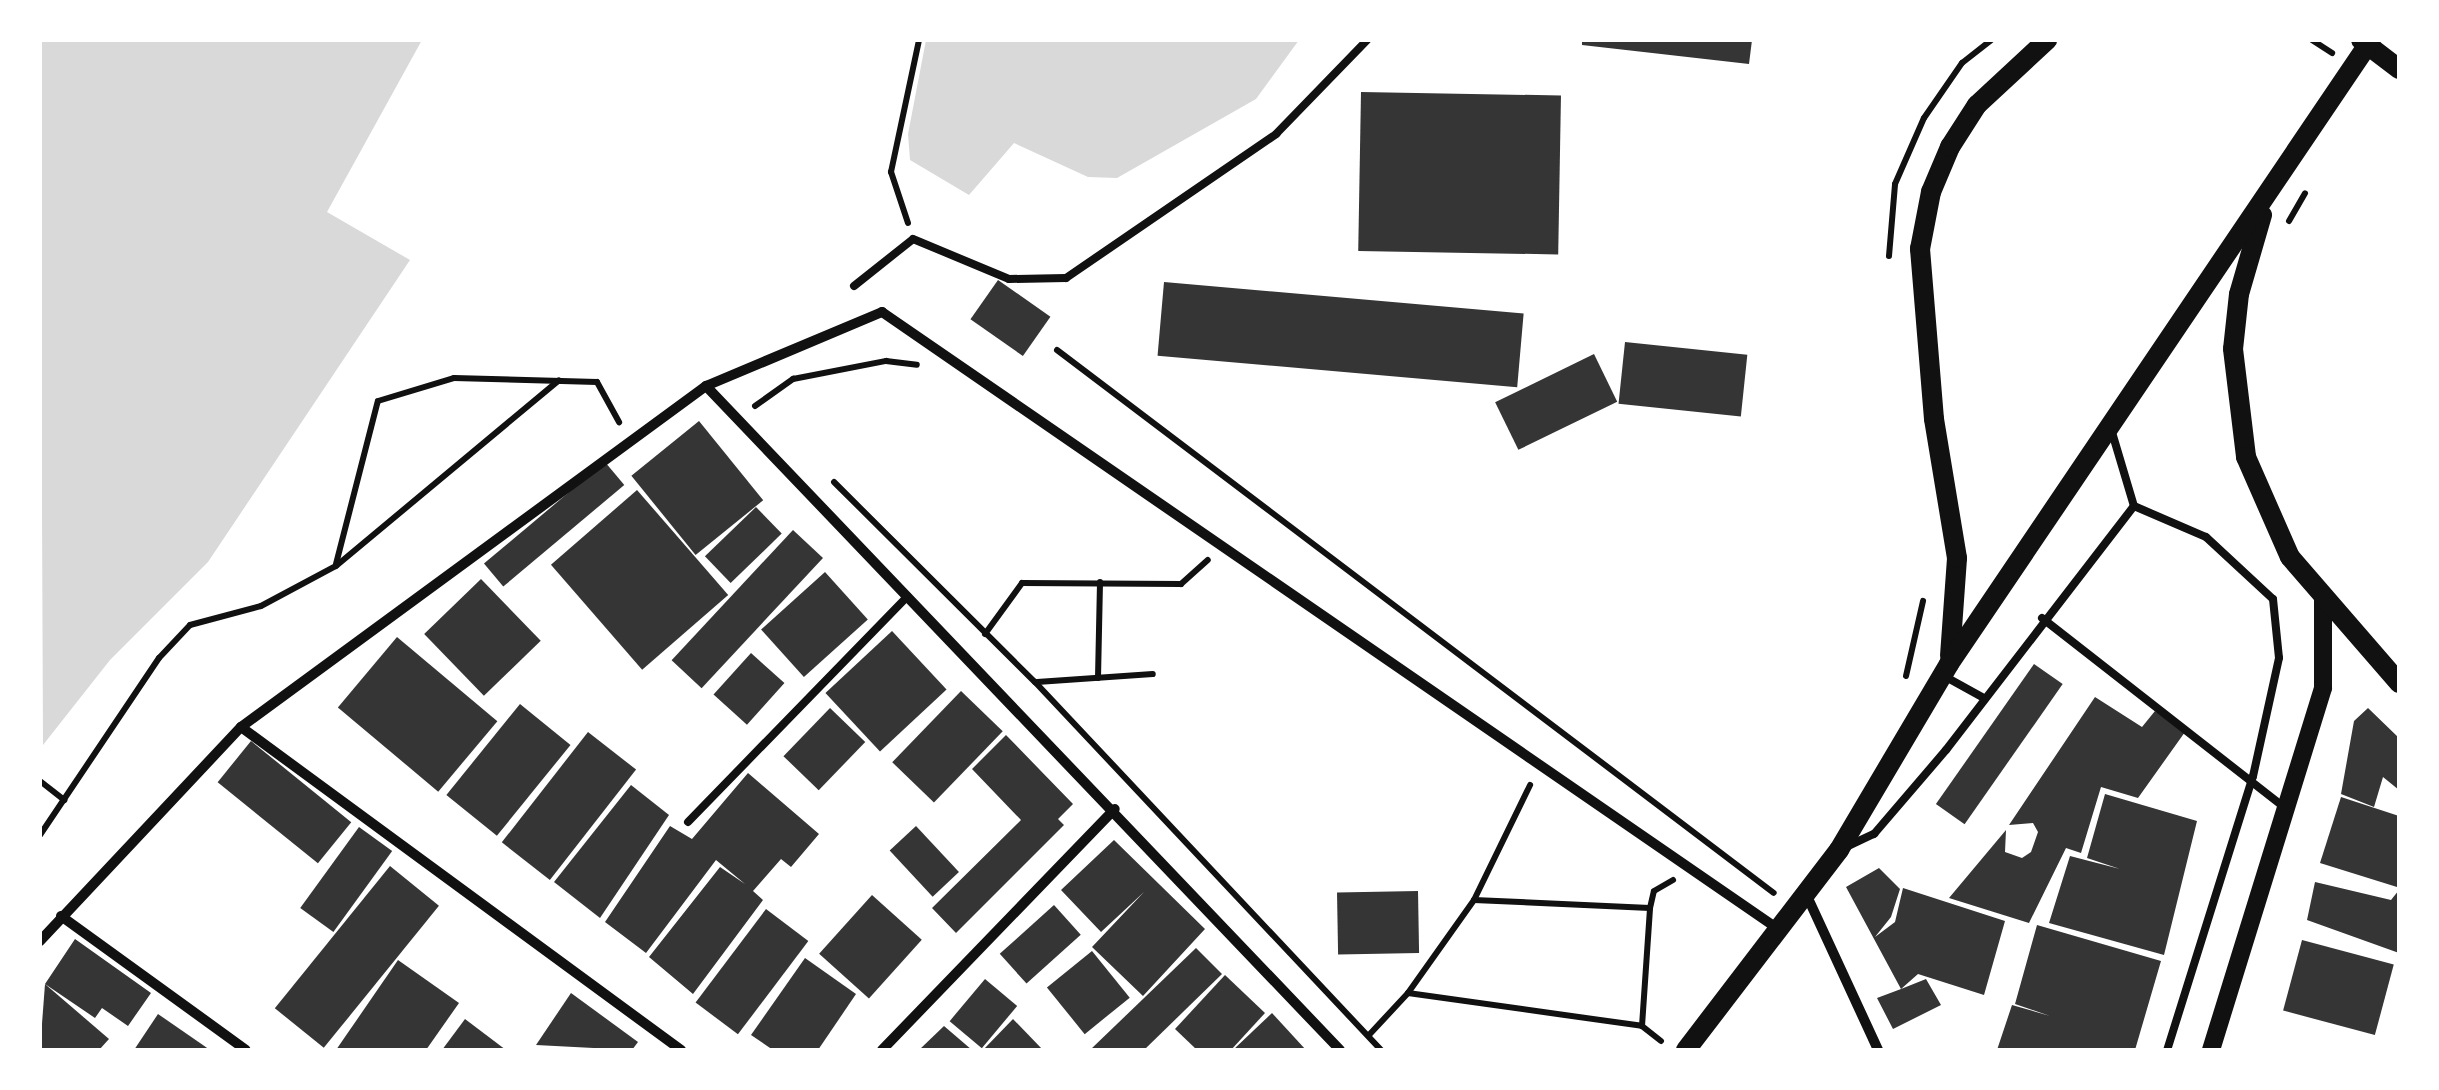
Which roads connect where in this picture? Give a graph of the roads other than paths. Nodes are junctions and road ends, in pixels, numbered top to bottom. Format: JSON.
{"nodes":[{"id":1,"x":1367,"y":40,"type":"edge"},
{"id":2,"x":2047,"y":40,"type":"edge"},
{"id":3,"x":2360,"y":40,"type":"edge"},
{"id":4,"x":2371,"y":40,"type":"edge"},
{"id":5,"x":2399,"y":68,"type":"edge"},
{"id":6,"x":2271,"y":190,"type":"junction"},
{"id":7,"x":854,"y":286,"type":"dead end"},
{"id":8,"x":706,"y":386,"type":"junction"},
{"id":9,"x":2108,"y":422,"type":"junction"},
{"id":10,"x":2134,"y":506,"type":"junction"},
{"id":11,"x":908,"y":596,"type":"junction"},
{"id":12,"x":2322,"y":600,"type":"junction"},
{"id":13,"x":2042,"y":618,"type":"junction"},
{"id":14,"x":1946,"y":670,"type":"junction"},
{"id":15,"x":2399,"y":683,"type":"edge"},
{"id":16,"x":1984,"y":698,"type":"junction"},
{"id":17,"x":240,"y":727,"type":"junction"},
{"id":18,"x":2252,"y":776,"type":"junction"},
{"id":19,"x":2286,"y":808,"type":"junction"},
{"id":20,"x":1115,"y":809,"type":"junction"},
{"id":21,"x":688,"y":822,"type":"dead end"},
{"id":22,"x":1839,"y":850,"type":"junction"},
{"id":23,"x":1807,"y":896,"type":"junction"},
{"id":24,"x":60,"y":916,"type":"junction"},
{"id":25,"x":1782,"y":931,"type":"junction"},
{"id":26,"x":40,"y":941,"type":"edge"},
{"id":27,"x":246,"y":1050,"type":"edge"},
{"id":28,"x":681,"y":1050,"type":"edge"},
{"id":29,"x":882,"y":1050,"type":"edge"},
{"id":30,"x":1340,"y":1050,"type":"edge"},
{"id":31,"x":1686,"y":1050,"type":"edge"},
{"id":32,"x":1878,"y":1050,"type":"edge"},
{"id":33,"x":2167,"y":1050,"type":"edge"},
{"id":34,"x":2212,"y":1050,"type":"edge"}],
"edges":[{"from":1,"to":7,"type":"lane"},
{"from":2,"to":14,"type":"main road"},
{"from":3,"to":5,"type":"main road"},
{"from":4,"to":6,"type":"main road"},
{"from":6,"to":9,"type":"main road"},
{"from":6,"to":12,"type":"main road"},
{"from":8,"to":11,"type":"street"},
{"from":8,"to":17,"type":"street"},
{"from":8,"to":25,"type":"street"},
{"from":9,"to":10,"type":"lane"},
{"from":9,"to":14,"type":"main road"},
{"from":10,"to":13,"type":"lane"},
{"from":10,"to":18,"type":"lane"},
{"from":11,"to":20,"type":"street"},
{"from":11,"to":21,"type":"lane"},
{"from":12,"to":15,"type":"main road"},
{"from":12,"to":19,"type":"street"},
{"from":13,"to":16,"type":"lane"},
{"from":13,"to":18,"type":"lane"},
{"from":14,"to":16,"type":"lane"},
{"from":14,"to":22,"type":"main road"},
{"from":16,"to":22,"type":"lane"},
{"from":17,"to":24,"type":"street"},
{"from":17,"to":28,"type":"street"},
{"from":18,"to":19,"type":"lane"},
{"from":18,"to":33,"type":"lane"},
{"from":19,"to":34,"type":"street"},
{"from":20,"to":29,"type":"street"},
{"from":20,"to":30,"type":"street"},
{"from":22,"to":23,"type":"main road"},
{"from":23,"to":25,"type":"main road"},
{"from":23,"to":32,"type":"street"},
{"from":24,"to":26,"type":"street"},
{"from":24,"to":27,"type":"street"},
{"from":25,"to":31,"type":"main road"}]}
